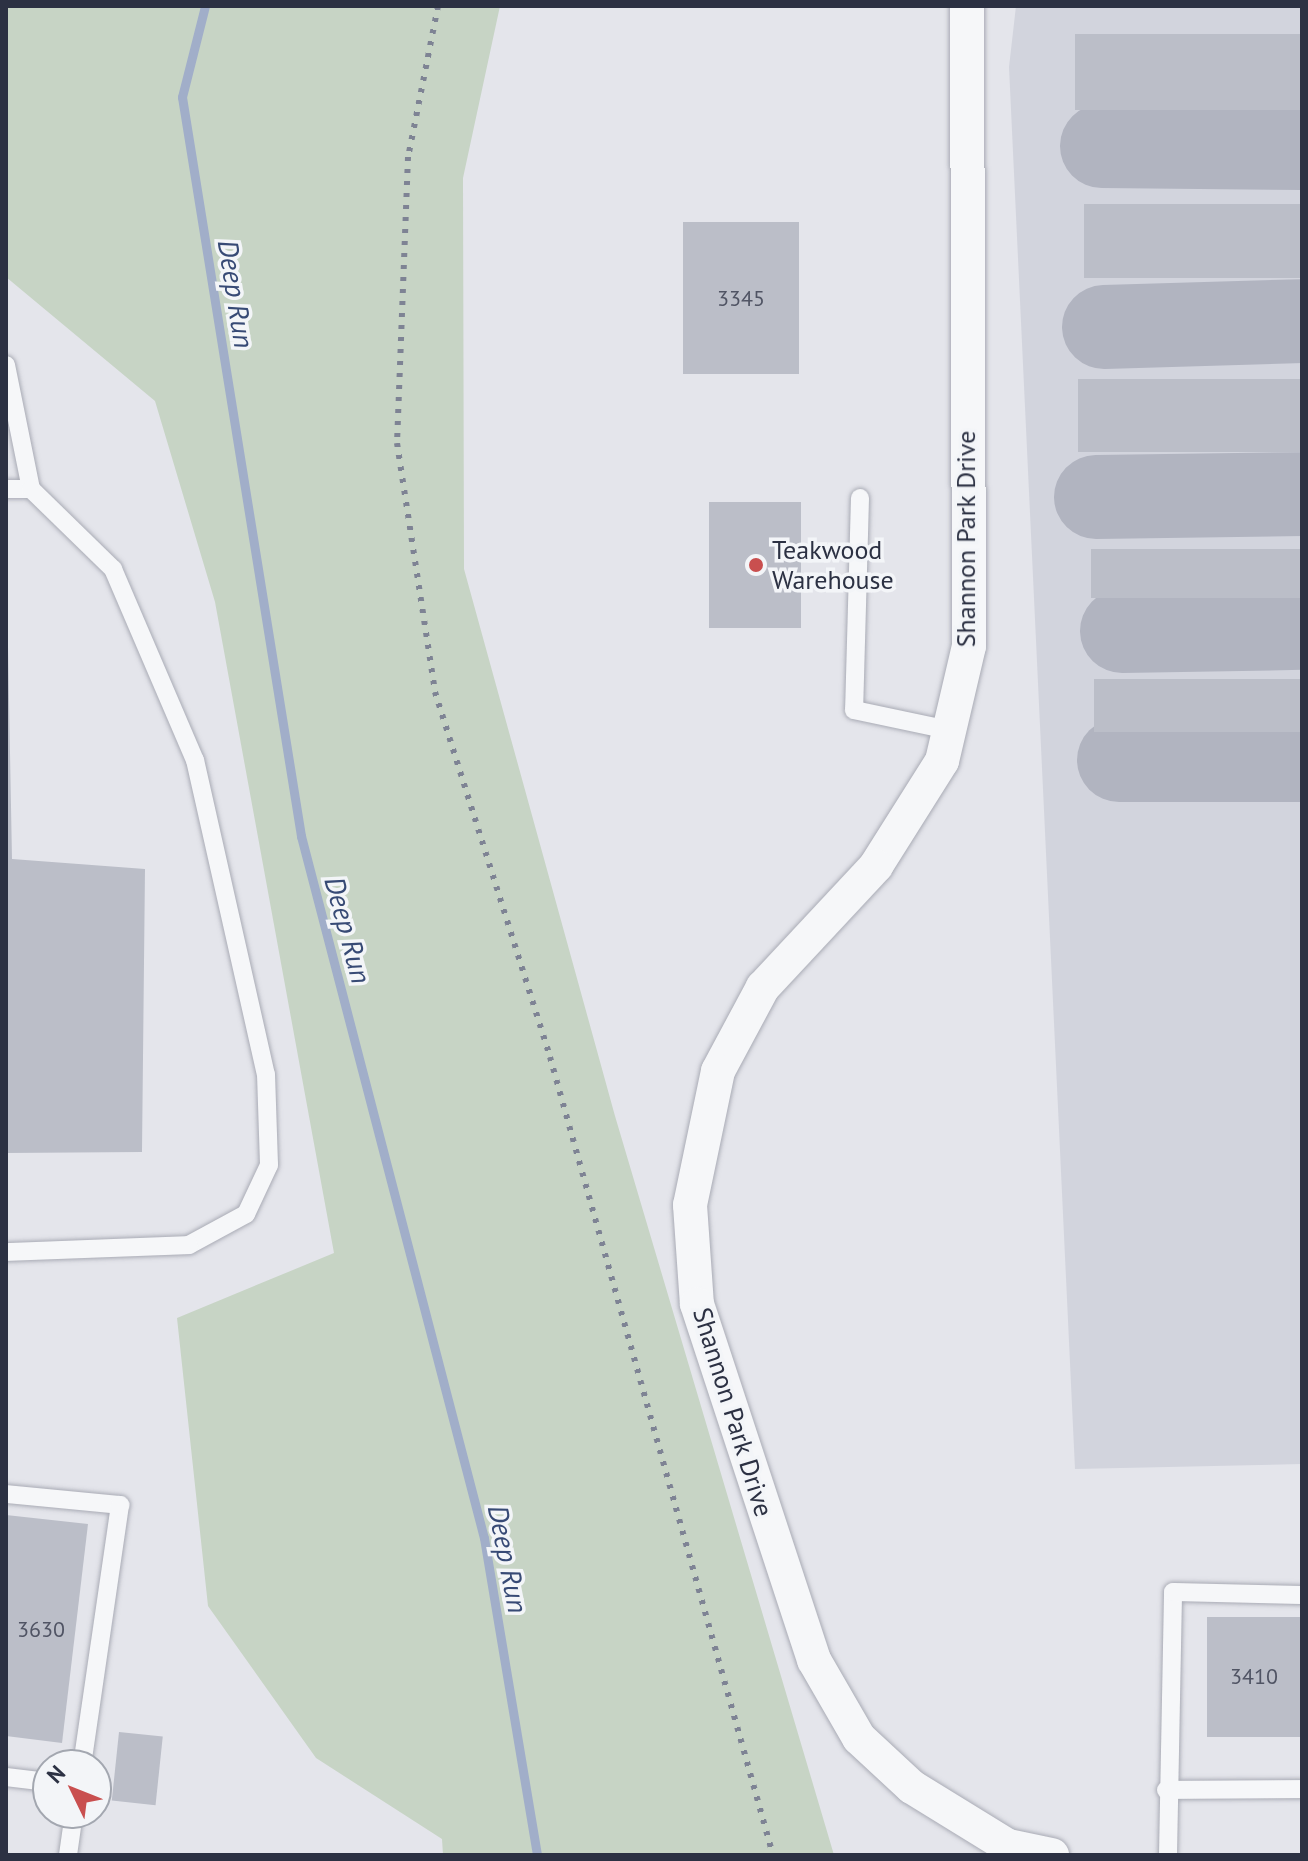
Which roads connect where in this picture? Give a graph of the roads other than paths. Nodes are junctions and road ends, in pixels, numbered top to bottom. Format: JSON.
{"nodes":[{"id":1,"x":967,"y":6,"type":"edge"},
{"id":2,"x":6,"y":365,"type":"edge"},
{"id":3,"x":6,"y":489,"type":"edge"},
{"id":4,"x":31,"y":489,"type":"junction"},
{"id":5,"x":860,"y":498,"type":"dead end"},
{"id":6,"x":949,"y":730,"type":"junction"},
{"id":7,"x":6,"y":1252,"type":"edge"},
{"id":8,"x":6,"y":1494,"type":"edge"},
{"id":9,"x":1302,"y":1595,"type":"edge"},
{"id":10,"x":84,"y":1749,"type":"edge"},
{"id":11,"x":6,"y":1777,"type":"edge"},
{"id":12,"x":32,"y":1780,"type":"edge"},
{"id":13,"x":1302,"y":1789,"type":"edge"},
{"id":14,"x":1166,"y":1790,"type":"junction"},
{"id":15,"x":72,"y":1829,"type":"edge"},
{"id":16,"x":68,"y":1855,"type":"edge"},
{"id":17,"x":1052,"y":1855,"type":"edge"},
{"id":18,"x":1168,"y":1855,"type":"edge"}],
"edges":[{"from":1,"to":6,"type":"street","name":"Shannon Park Drive"},
{"from":2,"to":4,"type":"lane"},
{"from":3,"to":4,"type":"lane"},
{"from":4,"to":7,"type":"lane"},
{"from":5,"to":6,"type":"lane"},
{"from":6,"to":17,"type":"street","name":"Shannon Park Drive"},
{"from":8,"to":10,"type":"lane"},
{"from":9,"to":14,"type":"lane"},
{"from":11,"to":12,"type":"lane"},
{"from":13,"to":14,"type":"lane"},
{"from":14,"to":18,"type":"lane"},
{"from":15,"to":16,"type":"lane"}]}
